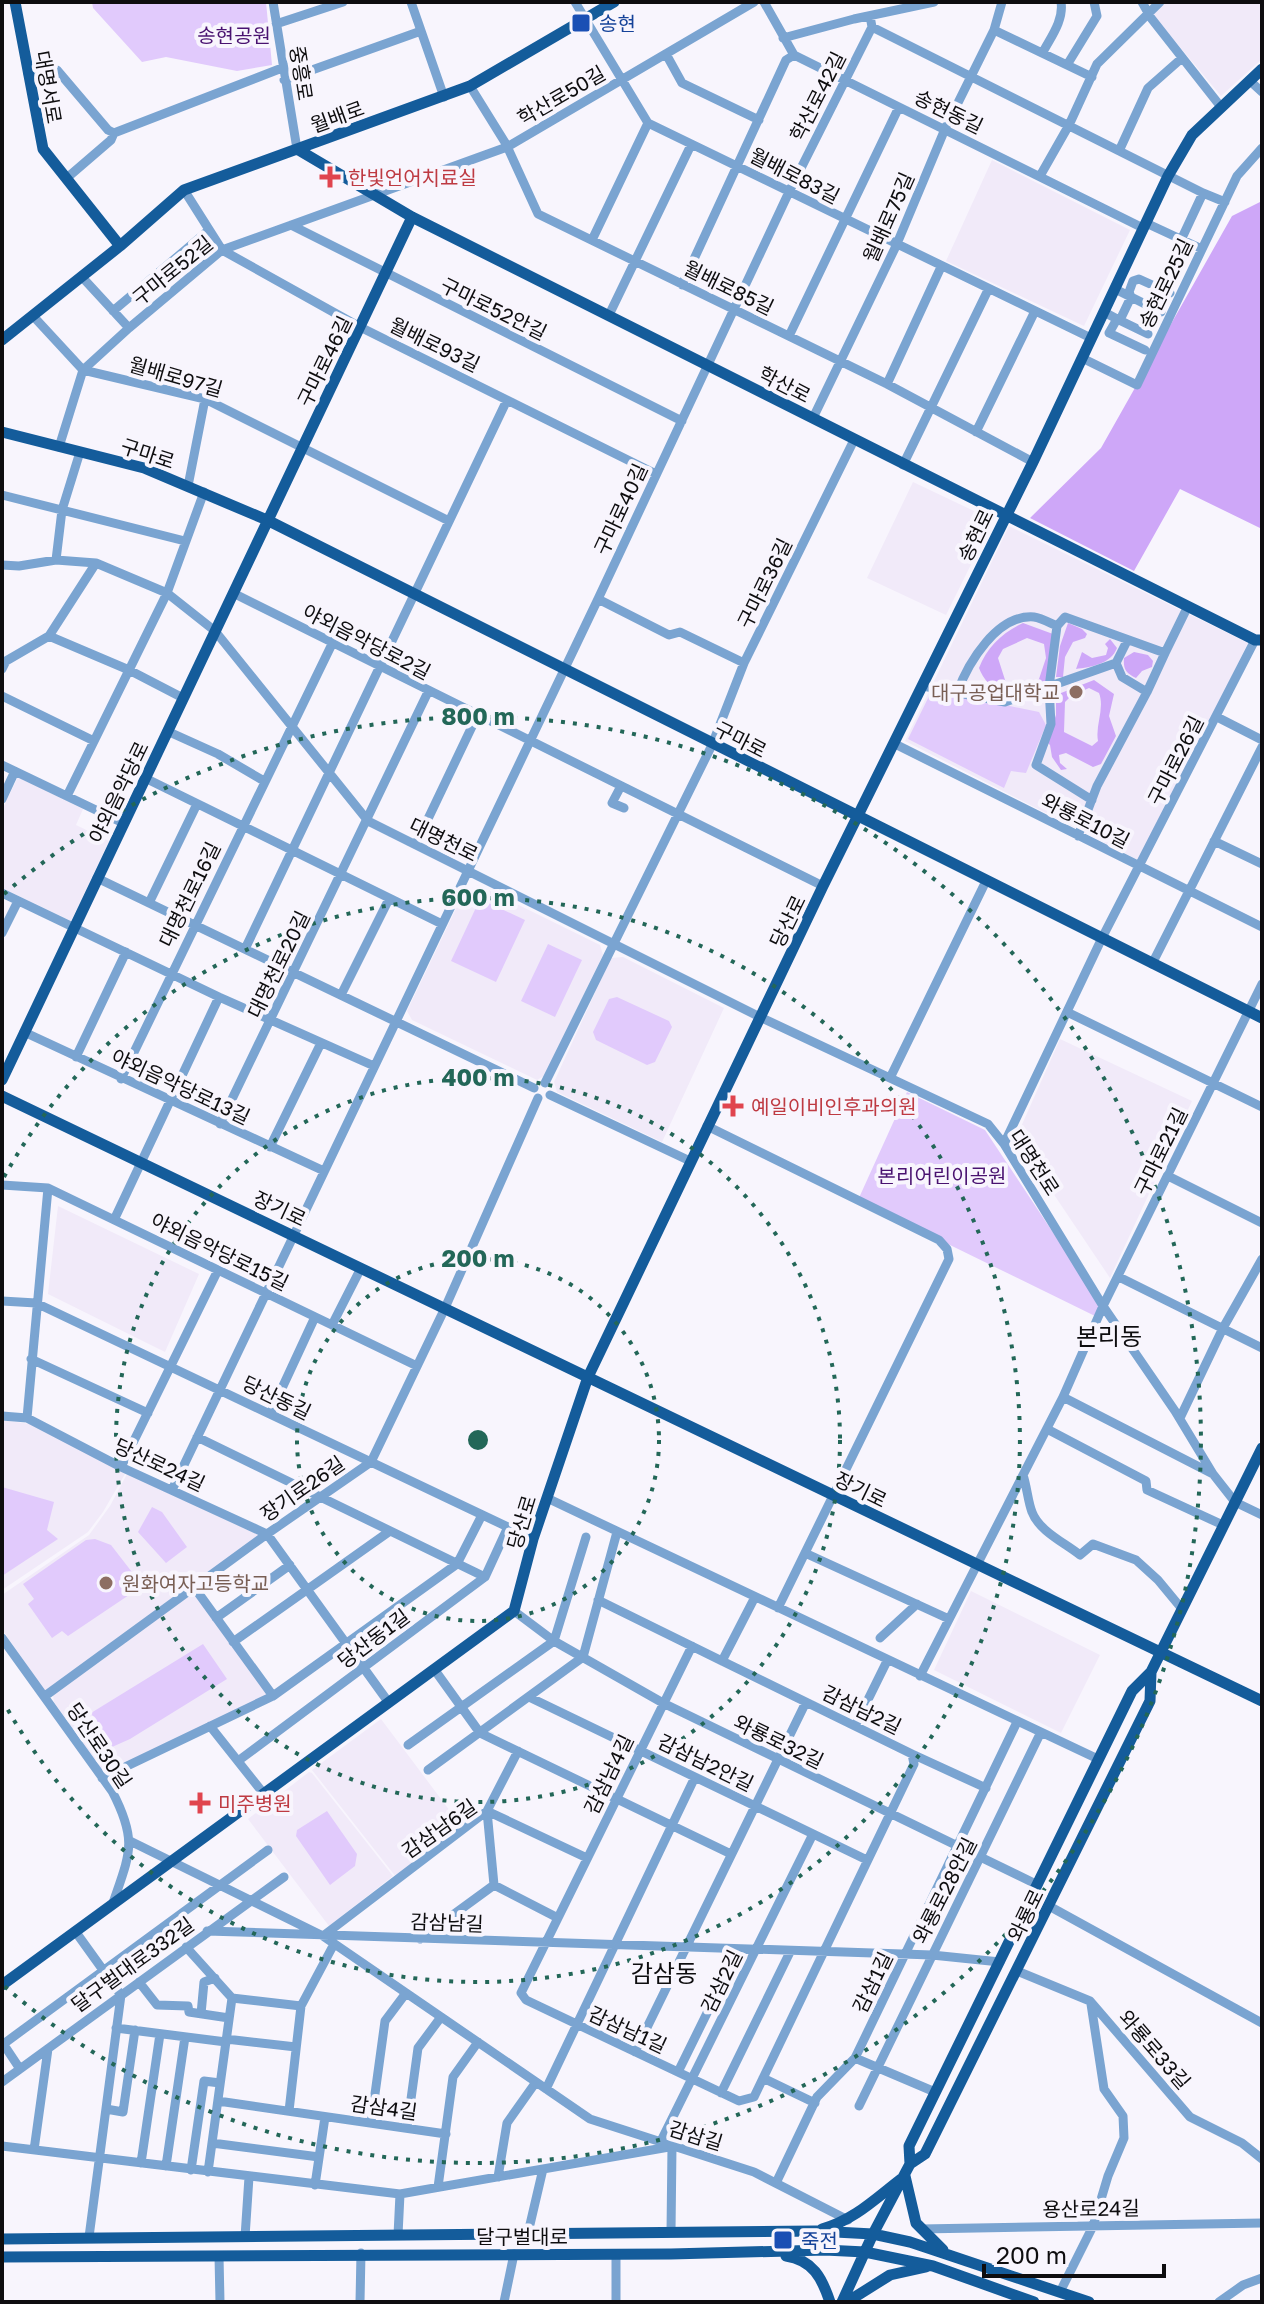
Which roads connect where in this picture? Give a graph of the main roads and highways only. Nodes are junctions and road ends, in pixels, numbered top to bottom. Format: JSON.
{"nodes":[{"id":1,"x":15,"y":2,"type":"edge"},
{"id":2,"x":614,"y":2,"type":"edge"},
{"id":3,"x":1262,"y":69,"type":"edge"},
{"id":4,"x":297,"y":149,"type":"junction"},
{"id":5,"x":412,"y":217,"type":"junction"},
{"id":6,"x":120,"y":246,"type":"junction"},
{"id":7,"x":2,"y":340,"type":"edge"},
{"id":8,"x":2,"y":432,"type":"edge"},
{"id":9,"x":1004,"y":516,"type":"junction"},
{"id":10,"x":267,"y":520,"type":"junction"},
{"id":11,"x":1259,"y":640,"type":"edge"},
{"id":12,"x":858,"y":818,"type":"junction"},
{"id":13,"x":1262,"y":1018,"type":"edge"},
{"id":14,"x":2,"y":1080,"type":"edge"},
{"id":15,"x":2,"y":1096,"type":"edge"},
{"id":16,"x":588,"y":1377,"type":"junction"},
{"id":17,"x":1262,"y":1448,"type":"edge"},
{"id":18,"x":1161,"y":1651,"type":"junction"},
{"id":19,"x":1151,"y":1672,"type":"junction"},
{"id":20,"x":1262,"y":1701,"type":"edge"},
{"id":21,"x":2,"y":1985,"type":"edge"},
{"id":22,"x":910,"y":2164,"type":"junction"},
{"id":23,"x":904,"y":2176,"type":"junction"},
{"id":24,"x":816,"y":2231,"type":"junction"},
{"id":25,"x":873,"y":2234,"type":"junction"},
{"id":26,"x":478,"y":2235,"type":"junction"},
{"id":27,"x":2,"y":2239,"type":"edge"},
{"id":28,"x":865,"y":2252,"type":"junction"},
{"id":29,"x":765,"y":2253,"type":"junction"},
{"id":30,"x":456,"y":2254,"type":"junction"},
{"id":31,"x":948,"y":2254,"type":"junction"},
{"id":32,"x":2,"y":2257,"type":"edge"},
{"id":33,"x":933,"y":2266,"type":"junction"},
{"id":34,"x":830,"y":2302,"type":"edge"},
{"id":35,"x":845,"y":2302,"type":"edge"},
{"id":36,"x":1032,"y":2302,"type":"edge"},
{"id":37,"x":1089,"y":2302,"type":"edge"}],
"edges":[{"from":1,"to":6,"type":"main road","name":"대명서로"},
{"from":2,"to":4,"type":"main road","name":"월배로"},
{"from":3,"to":9,"type":"main road","name":"송현로"},
{"from":4,"to":5,"type":"main road","name":"학산로"},
{"from":4,"to":6,"type":"main road","name":"월배로"},
{"from":5,"to":9,"type":"main road","name":"학산로"},
{"from":5,"to":10,"type":"main road","name":"구마로46길"},
{"from":6,"to":7,"type":"main road","name":"월배로"},
{"from":8,"to":10,"type":"main road","name":"구마로"},
{"from":9,"to":11,"type":"main road","name":"학산로"},
{"from":9,"to":12,"type":"main road","name":"송현로"},
{"from":10,"to":12,"type":"main road","name":"구마로"},
{"from":10,"to":14,"type":"main road","name":"야외음악당로"},
{"from":12,"to":13,"type":"main road","name":"구마로"},
{"from":12,"to":16,"type":"main road","name":"당산로"},
{"from":15,"to":16,"type":"main road","name":"장기로"},
{"from":16,"to":18,"type":"main road","name":"장기로"},
{"from":16,"to":21,"type":"main road","name":"당산로"},
{"from":17,"to":18,"type":"main road","name":"와룡로"},
{"from":18,"to":19,"type":"main road","name":"와룡로"},
{"from":18,"to":20,"type":"main road","name":"장기로"},
{"from":19,"to":22,"type":"main road","name":"와룡로"},
{"from":19,"to":22,"type":"main road","name":"와룡로"},
{"from":22,"to":23,"type":"main road","name":"와룡로"},
{"from":23,"to":24,"type":"main road"},
{"from":23,"to":25,"type":"main road","name":"와룡로"},
{"from":23,"to":31,"type":"main road"},
{"from":24,"to":25,"type":"main road","name":"달구벌대로"},
{"from":24,"to":26,"type":"main road","name":"달구벌대로"},
{"from":25,"to":28,"type":"main road","name":"와룡로"},
{"from":25,"to":31,"type":"main road","name":"달구벌대로"},
{"from":26,"to":27,"type":"main road","name":"달구벌대로"},
{"from":26,"to":30,"type":"main road"},
{"from":28,"to":29,"type":"main road","name":"달구벌대로"},
{"from":28,"to":33,"type":"main road","name":"달구벌대로"},
{"from":28,"to":35,"type":"main road","name":"와룡로"},
{"from":29,"to":30,"type":"main road","name":"달구벌대로"},
{"from":29,"to":34,"type":"main road"},
{"from":30,"to":32,"type":"main road","name":"달구벌대로"},
{"from":31,"to":37,"type":"main road","name":"달구벌대로"},
{"from":33,"to":35,"type":"main road"},
{"from":33,"to":36,"type":"main road","name":"달구벌대로"}]}
